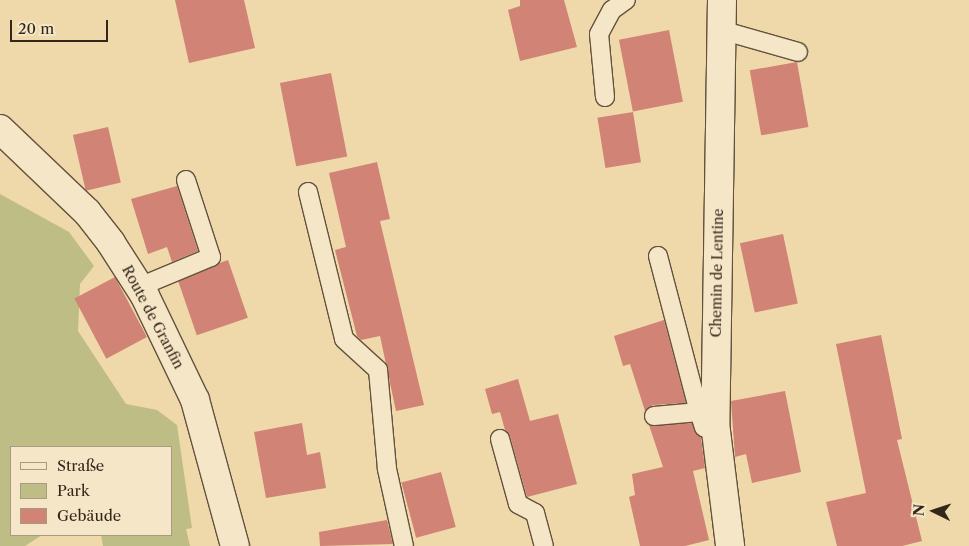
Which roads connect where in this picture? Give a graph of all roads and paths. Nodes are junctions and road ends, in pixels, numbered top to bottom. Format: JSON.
{"nodes":[{"id":1,"x":626,"y":0,"type":"edge"},
{"id":2,"x":722,"y":0,"type":"edge"},
{"id":3,"x":721,"y":30,"type":"junction"},
{"id":4,"x":798,"y":52,"type":"dead end"},
{"id":5,"x":605,"y":97,"type":"dead end"},
{"id":6,"x":0,"y":129,"type":"edge"},
{"id":7,"x":186,"y":180,"type":"dead end"},
{"id":8,"x":308,"y":192,"type":"dead end"},
{"id":9,"x":658,"y":256,"type":"dead end"},
{"id":10,"x":139,"y":286,"type":"junction"},
{"id":11,"x":699,"y":412,"type":"junction"},
{"id":12,"x":654,"y":416,"type":"dead end"},
{"id":13,"x":716,"y":433,"type":"junction"},
{"id":14,"x":500,"y":439,"type":"dead end"},
{"id":15,"x":235,"y":546,"type":"edge"},
{"id":16,"x":404,"y":546,"type":"edge"},
{"id":17,"x":544,"y":546,"type":"edge"},
{"id":18,"x":730,"y":546,"type":"edge"}],
"edges":[{"from":1,"to":5,"type":"lane"},
{"from":2,"to":3,"type":"street","name":"Chemin de Lentine"},
{"from":3,"to":4,"type":"lane"},
{"from":3,"to":13,"type":"street","name":"Chemin de Lentine"},
{"from":6,"to":10,"type":"street","name":"Route de Granfin"},
{"from":7,"to":10,"type":"lane"},
{"from":8,"to":16,"type":"lane"},
{"from":9,"to":11,"type":"lane"},
{"from":10,"to":15,"type":"street","name":"Route de Granfin"},
{"from":11,"to":12,"type":"lane"},
{"from":11,"to":13,"type":"lane"},
{"from":13,"to":18,"type":"street","name":"Chemin de Lentine"},
{"from":14,"to":17,"type":"lane"}]}
